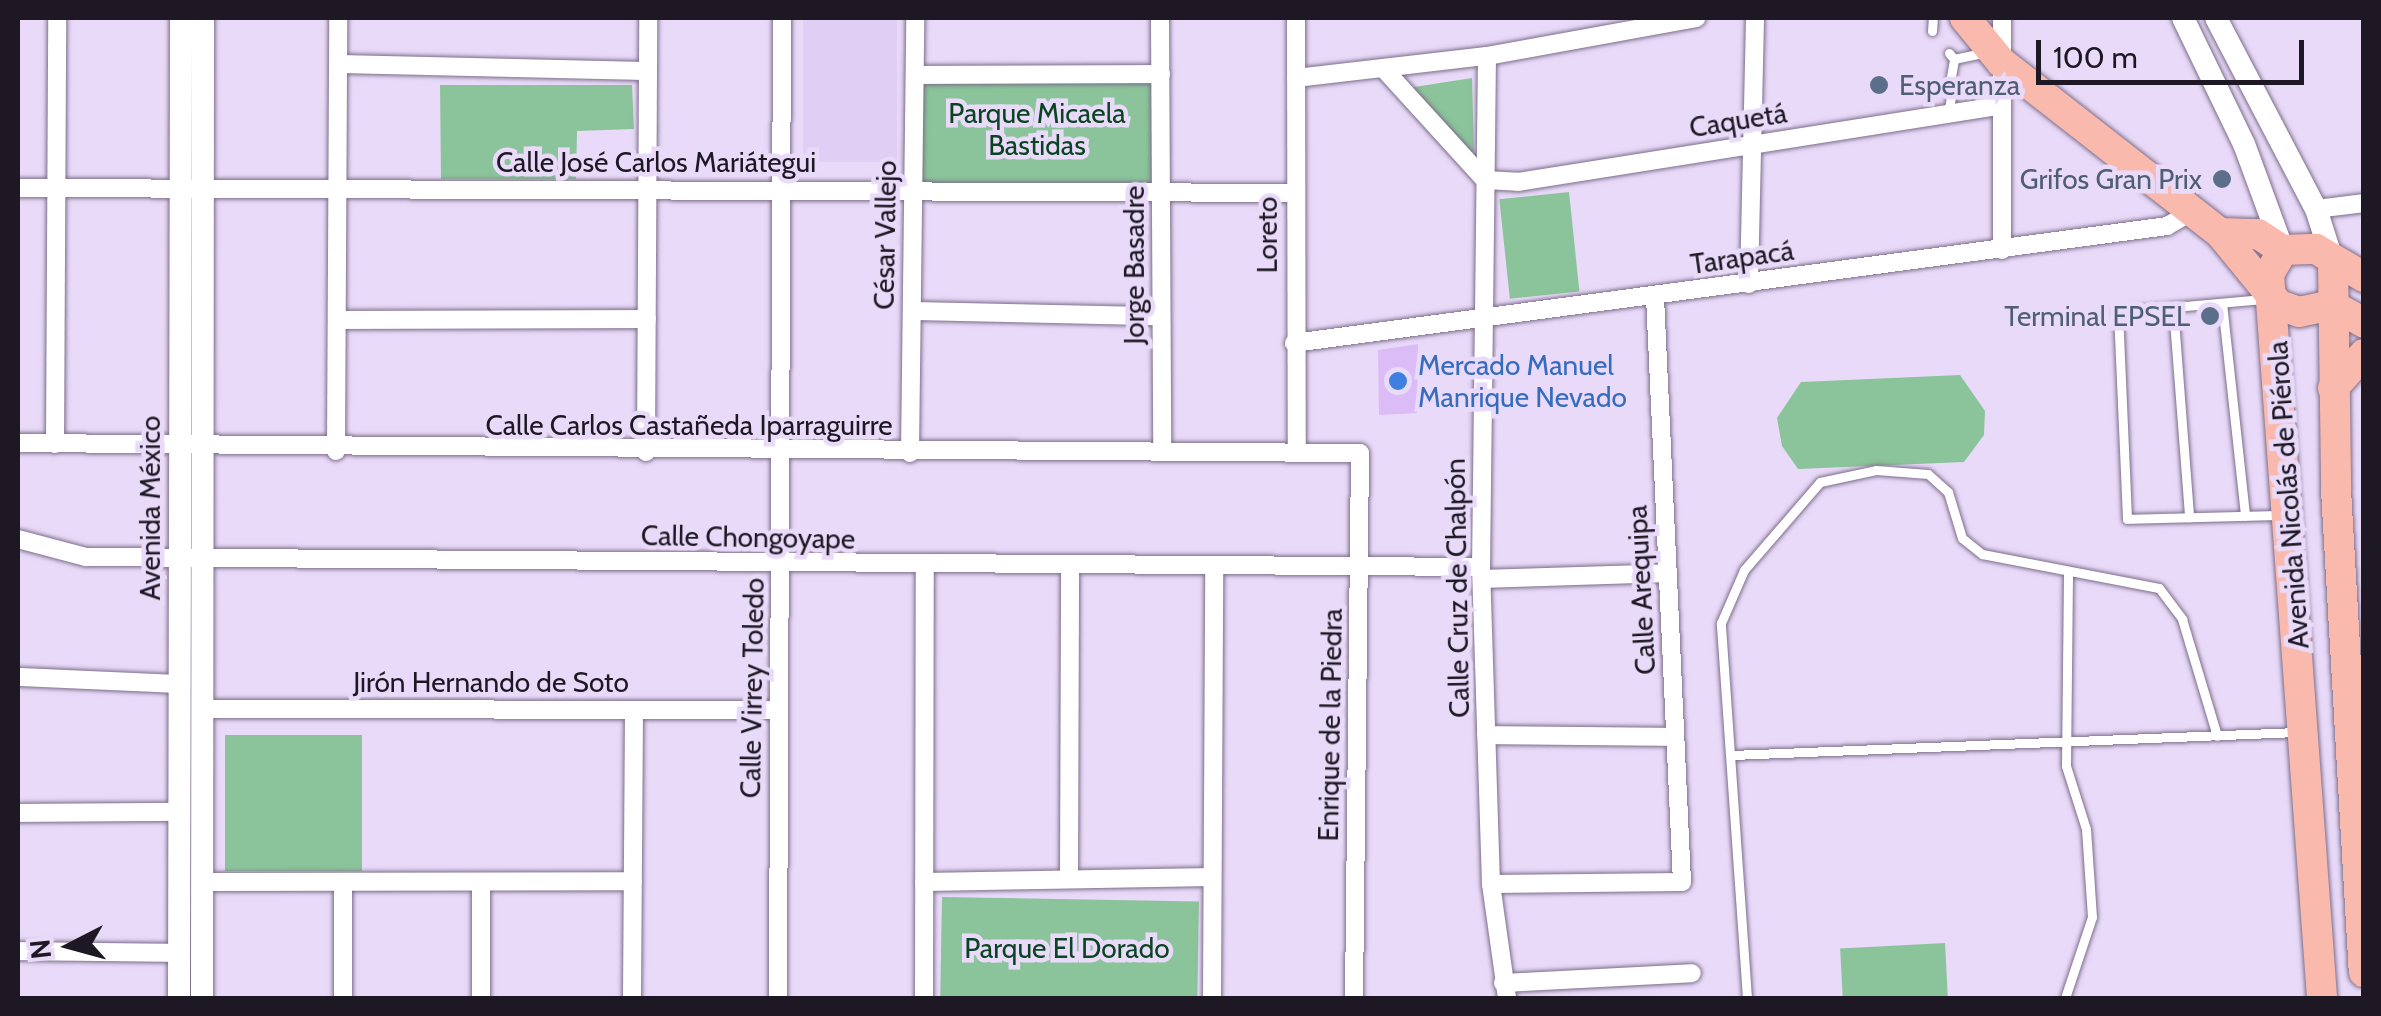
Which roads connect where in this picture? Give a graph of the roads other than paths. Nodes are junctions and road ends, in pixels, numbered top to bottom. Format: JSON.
{"nodes":[{"id":1,"x":57,"y":18,"type":"edge"},
{"id":2,"x":181,"y":18,"type":"edge"},
{"id":3,"x":204,"y":18,"type":"edge"},
{"id":4,"x":338,"y":18,"type":"edge"},
{"id":5,"x":648,"y":18,"type":"edge"},
{"id":6,"x":782,"y":18,"type":"edge"},
{"id":7,"x":915,"y":18,"type":"edge"},
{"id":8,"x":1160,"y":18,"type":"edge"},
{"id":9,"x":1296,"y":18,"type":"edge"},
{"id":10,"x":1697,"y":18,"type":"edge"},
{"id":11,"x":1756,"y":18,"type":"edge"},
{"id":12,"x":1933,"y":18,"type":"edge"},
{"id":13,"x":1965,"y":18,"type":"edge"},
{"id":14,"x":2002,"y":18,"type":"edge"},
{"id":15,"x":2183,"y":18,"type":"edge"},
{"id":16,"x":2216,"y":18,"type":"edge"},
{"id":17,"x":1932,"y":31,"type":"dead end"},
{"id":18,"x":1487,"y":56,"type":"junction"},
{"id":19,"x":338,"y":64,"type":"junction"},
{"id":20,"x":1383,"y":68,"type":"junction"},
{"id":21,"x":647,"y":72,"type":"junction"},
{"id":22,"x":1161,"y":74,"type":"junction"},
{"id":23,"x":914,"y":75,"type":"junction"},
{"id":24,"x":1998,"y":77,"type":"junction"},
{"id":25,"x":1296,"y":78,"type":"junction"},
{"id":26,"x":1968,"y":86,"type":"dead end"},
{"id":27,"x":1948,"y":114,"type":"junction"},
{"id":28,"x":1752,"y":146,"type":"junction"},
{"id":29,"x":1485,"y":180,"type":"junction"},
{"id":30,"x":337,"y":187,"type":"junction"},
{"id":31,"x":18,"y":188,"type":"edge"},
{"id":32,"x":56,"y":188,"type":"junction"},
{"id":33,"x":191,"y":189,"type":"junction"},
{"id":34,"x":783,"y":189,"type":"junction"},
{"id":35,"x":913,"y":189,"type":"junction"},
{"id":36,"x":647,"y":192,"type":"junction"},
{"id":37,"x":1161,"y":192,"type":"junction"},
{"id":38,"x":1295,"y":193,"type":"junction"},
{"id":39,"x":2364,"y":203,"type":"edge"},
{"id":40,"x":2316,"y":209,"type":"junction"},
{"id":41,"x":2192,"y":212,"type":"junction"},
{"id":42,"x":2220,"y":234,"type":"junction"},
{"id":43,"x":2002,"y":250,"type":"junction"},
{"id":44,"x":2284,"y":250,"type":"junction"},
{"id":45,"x":2333,"y":262,"type":"junction"},
{"id":46,"x":2364,"y":277,"type":"edge"},
{"id":47,"x":1750,"y":284,"type":"junction"},
{"id":48,"x":1655,"y":296,"type":"junction"},
{"id":49,"x":2273,"y":298,"type":"junction"},
{"id":50,"x":2222,"y":303,"type":"junction"},
{"id":51,"x":2332,"y":305,"type":"junction"},
{"id":52,"x":2174,"y":307,"type":"junction"},
{"id":53,"x":912,"y":311,"type":"junction"},
{"id":54,"x":1161,"y":316,"type":"junction"},
{"id":55,"x":1483,"y":318,"type":"junction"},
{"id":56,"x":336,"y":320,"type":"junction"},
{"id":57,"x":646,"y":320,"type":"junction"},
{"id":58,"x":2364,"y":323,"type":"edge"},
{"id":59,"x":1294,"y":343,"type":"junction"},
{"id":60,"x":2364,"y":354,"type":"edge"},
{"id":61,"x":2333,"y":388,"type":"junction"},
{"id":62,"x":18,"y":444,"type":"edge"},
{"id":63,"x":55,"y":444,"type":"junction"},
{"id":64,"x":192,"y":446,"type":"junction"},
{"id":65,"x":336,"y":452,"type":"junction"},
{"id":66,"x":646,"y":452,"type":"junction"},
{"id":67,"x":910,"y":452,"type":"junction"},
{"id":68,"x":1162,"y":452,"type":"junction"},
{"id":69,"x":1297,"y":452,"type":"junction"},
{"id":70,"x":783,"y":453,"type":"junction"},
{"id":71,"x":1360,"y":453,"type":"joint"},
{"id":72,"x":2291,"y":514,"type":"junction"},
{"id":73,"x":2245,"y":516,"type":"junction"},
{"id":74,"x":2188,"y":518,"type":"junction"},
{"id":75,"x":18,"y":538,"type":"edge"},
{"id":76,"x":192,"y":559,"type":"junction"},
{"id":77,"x":781,"y":565,"type":"junction"},
{"id":78,"x":925,"y":566,"type":"junction"},
{"id":79,"x":1070,"y":567,"type":"junction"},
{"id":80,"x":1214,"y":569,"type":"junction"},
{"id":81,"x":1360,"y":570,"type":"junction"},
{"id":82,"x":1482,"y":573,"type":"junction"},
{"id":83,"x":2068,"y":573,"type":"junction"},
{"id":84,"x":1668,"y":574,"type":"junction"},
{"id":85,"x":18,"y":677,"type":"edge"},
{"id":86,"x":181,"y":684,"type":"junction"},
{"id":87,"x":204,"y":709,"type":"junction"},
{"id":88,"x":634,"y":710,"type":"junction"},
{"id":89,"x":778,"y":710,"type":"junction"},
{"id":90,"x":2305,"y":732,"type":"junction"},
{"id":91,"x":1486,"y":735,"type":"junction"},
{"id":92,"x":2218,"y":736,"type":"junction"},
{"id":93,"x":1675,"y":737,"type":"junction"},
{"id":94,"x":2065,"y":739,"type":"junction"},
{"id":95,"x":1732,"y":755,"type":"junction"},
{"id":96,"x":2358,"y":768,"type":"edge"},
{"id":97,"x":179,"y":812,"type":"junction"},
{"id":98,"x":18,"y":813,"type":"edge"},
{"id":99,"x":1212,"y":877,"type":"junction"},
{"id":100,"x":1069,"y":879,"type":"junction"},
{"id":101,"x":203,"y":882,"type":"junction"},
{"id":102,"x":343,"y":882,"type":"junction"},
{"id":103,"x":481,"y":882,"type":"junction"},
{"id":104,"x":633,"y":882,"type":"junction"},
{"id":105,"x":924,"y":882,"type":"junction"},
{"id":106,"x":1491,"y":884,"type":"junction"},
{"id":107,"x":2363,"y":949,"type":"edge"},
{"id":108,"x":18,"y":951,"type":"edge"},
{"id":109,"x":180,"y":953,"type":"junction"},
{"id":110,"x":2364,"y":972,"type":"edge"},
{"id":111,"x":1692,"y":973,"type":"dead end"},
{"id":112,"x":1505,"y":991,"type":"edge"},
{"id":113,"x":179,"y":998,"type":"edge"},
{"id":114,"x":202,"y":998,"type":"edge"},
{"id":115,"x":343,"y":998,"type":"edge"},
{"id":116,"x":481,"y":998,"type":"edge"},
{"id":117,"x":632,"y":998,"type":"edge"},
{"id":118,"x":778,"y":998,"type":"edge"},
{"id":119,"x":924,"y":998,"type":"edge"},
{"id":120,"x":1212,"y":998,"type":"edge"},
{"id":121,"x":1354,"y":998,"type":"edge"},
{"id":122,"x":1747,"y":998,"type":"edge"},
{"id":123,"x":2065,"y":998,"type":"edge"},
{"id":124,"x":2322,"y":998,"type":"edge"}],
"edges":[{"from":1,"to":32,"type":"street"},
{"from":2,"to":33,"type":"street","name":"Avenida México"},
{"from":3,"to":33,"type":"street","name":"Avenida México"},
{"from":4,"to":19,"type":"street"},
{"from":5,"to":21,"type":"street"},
{"from":6,"to":34,"type":"street","name":"Calle Virrey Toledo"},
{"from":7,"to":23,"type":"street","name":"César Vallejo"},
{"from":8,"to":22,"type":"street","name":"Jorge Basadre"},
{"from":9,"to":25,"type":"street","name":"Loreto"},
{"from":10,"to":18,"type":"street"},
{"from":11,"to":28,"type":"street"},
{"from":12,"to":17,"type":"lane"},
{"from":13,"to":24,"type":"main road"},
{"from":14,"to":24,"type":"street"},
{"from":15,"to":44,"type":"street"},
{"from":16,"to":40,"type":"street","name":"Avenida Nicolás de Piérola"},
{"from":18,"to":20,"type":"street"},
{"from":18,"to":29,"type":"street","name":"Calle Cruz de Chalpón"},
{"from":19,"to":21,"type":"street"},
{"from":19,"to":30,"type":"street"},
{"from":20,"to":25,"type":"street"},
{"from":20,"to":29,"type":"street"},
{"from":21,"to":36,"type":"street"},
{"from":22,"to":23,"type":"street"},
{"from":22,"to":37,"type":"street","name":"Jorge Basadre"},
{"from":23,"to":35,"type":"street","name":"César Vallejo"},
{"from":24,"to":26,"type":"lane"},
{"from":24,"to":27,"type":"street","name":"Caquetá"},
{"from":24,"to":27,"type":"lane"},
{"from":24,"to":41,"type":"main road"},
{"from":24,"to":43,"type":"street"},
{"from":25,"to":38,"type":"street","name":"Loreto"},
{"from":27,"to":28,"type":"street","name":"Caquetá"},
{"from":28,"to":29,"type":"street","name":"Caquetá"},
{"from":28,"to":47,"type":"street"},
{"from":29,"to":55,"type":"street","name":"Calle Cruz de Chalpón"},
{"from":30,"to":33,"type":"street","name":"Calle José Carlos Mariátegui"},
{"from":30,"to":36,"type":"street","name":"Calle José Carlos Mariátegui"},
{"from":30,"to":56,"type":"street"},
{"from":31,"to":32,"type":"street","name":"Calle José Carlos Mariátegui"},
{"from":32,"to":33,"type":"street","name":"Calle José Carlos Mariátegui"},
{"from":32,"to":63,"type":"street"},
{"from":33,"to":64,"type":"street","name":"Avenida México"},
{"from":34,"to":35,"type":"street","name":"Calle José Carlos Mariátegui"},
{"from":34,"to":36,"type":"street","name":"Calle José Carlos Mariátegui"},
{"from":34,"to":70,"type":"street","name":"Calle Virrey Toledo"},
{"from":35,"to":37,"type":"street","name":"Calle José Carlos Mariátegui"},
{"from":35,"to":53,"type":"street","name":"César Vallejo"},
{"from":36,"to":57,"type":"street"},
{"from":37,"to":38,"type":"street","name":"Calle José Carlos Mariátegui"},
{"from":37,"to":54,"type":"street","name":"Jorge Basadre"},
{"from":38,"to":59,"type":"street","name":"Loreto"},
{"from":39,"to":40,"type":"street"},
{"from":40,"to":45,"type":"street","name":"Avenida Nicolás de Piérola"},
{"from":41,"to":42,"type":"main road"},
{"from":41,"to":43,"type":"street","name":"Tarapacá"},
{"from":42,"to":44,"type":"main road"},
{"from":42,"to":49,"type":"main road"},
{"from":43,"to":47,"type":"street","name":"Tarapacá"},
{"from":44,"to":45,"type":"main road"},
{"from":44,"to":49,"type":"main road","name":"Avenida Nicolás de Piérola"},
{"from":45,"to":46,"type":"main road"},
{"from":45,"to":51,"type":"main road","name":"Avenida Nicolás de Piérola"},
{"from":47,"to":48,"type":"street","name":"Tarapacá"},
{"from":48,"to":55,"type":"street","name":"Tarapacá"},
{"from":48,"to":84,"type":"street","name":"Calle Arequipa"},
{"from":49,"to":50,"type":"lane"},
{"from":49,"to":51,"type":"main road"},
{"from":49,"to":72,"type":"main road","name":"Avenida Nicolás de Piérola"},
{"from":50,"to":52,"type":"lane"},
{"from":50,"to":73,"type":"lane"},
{"from":51,"to":58,"type":"main road"},
{"from":51,"to":61,"type":"main road","name":"Avenida Nicolás de Piérola"},
{"from":52,"to":74,"type":"lane"},
{"from":52,"to":74,"type":"lane"},
{"from":53,"to":54,"type":"street"},
{"from":53,"to":67,"type":"street","name":"César Vallejo"},
{"from":54,"to":68,"type":"street","name":"Jorge Basadre"},
{"from":55,"to":59,"type":"street","name":"Tarapacá"},
{"from":55,"to":82,"type":"street","name":"Calle Cruz de Chalpón"},
{"from":56,"to":57,"type":"street"},
{"from":56,"to":65,"type":"street"},
{"from":57,"to":66,"type":"street"},
{"from":59,"to":69,"type":"street","name":"Loreto"},
{"from":60,"to":61,"type":"main road"},
{"from":61,"to":96,"type":"main road","name":"Avenida Nicolás de Piérola"},
{"from":62,"to":63,"type":"street","name":"Calle Carlos Castañeda Iparraguirre"},
{"from":63,"to":64,"type":"street","name":"Calle Carlos Castañeda Iparraguirre"},
{"from":64,"to":65,"type":"street","name":"Calle Carlos Castañeda Iparraguirre"},
{"from":64,"to":76,"type":"street","name":"Avenida México"},
{"from":65,"to":66,"type":"street","name":"Calle Carlos Castañeda Iparraguirre"},
{"from":66,"to":70,"type":"street","name":"Calle Carlos Castañeda Iparraguirre"},
{"from":67,"to":68,"type":"street","name":"Calle Carlos Castañeda Iparraguirre"},
{"from":67,"to":70,"type":"street","name":"Calle Carlos Castañeda Iparraguirre"},
{"from":68,"to":69,"type":"street","name":"Calle Carlos Castañeda Iparraguirre"},
{"from":69,"to":71,"type":"street","name":"Calle Carlos Castañeda Iparraguirre"},
{"from":70,"to":77,"type":"street","name":"Calle Virrey Toledo"},
{"from":71,"to":81,"type":"street","name":"Enrique de la Piedra"},
{"from":72,"to":73,"type":"lane"},
{"from":72,"to":90,"type":"main road","name":"Avenida Nicolás de Piérola"},
{"from":73,"to":74,"type":"lane"},
{"from":75,"to":76,"type":"street","name":"Calle Chongoyape"},
{"from":76,"to":77,"type":"street","name":"Calle Chongoyape"},
{"from":76,"to":86,"type":"street","name":"Avenida México"},
{"from":76,"to":87,"type":"street","name":"Avenida México"},
{"from":77,"to":78,"type":"street","name":"Calle Chongoyape"},
{"from":77,"to":89,"type":"street","name":"Calle Virrey Toledo"},
{"from":78,"to":79,"type":"street","name":"Calle Chongoyape"},
{"from":78,"to":105,"type":"street"},
{"from":79,"to":80,"type":"street","name":"Calle Chongoyape"},
{"from":79,"to":100,"type":"street"},
{"from":80,"to":81,"type":"street","name":"Calle Chongoyape"},
{"from":80,"to":99,"type":"street"},
{"from":81,"to":82,"type":"street","name":"Calle Chongoyape"},
{"from":81,"to":121,"type":"street","name":"Enrique de la Piedra"},
{"from":82,"to":84,"type":"street","name":"Calle Chongoyape"},
{"from":82,"to":91,"type":"street","name":"Calle Cruz de Chalpón"},
{"from":83,"to":92,"type":"lane"},
{"from":83,"to":94,"type":"lane"},
{"from":83,"to":95,"type":"lane"},
{"from":84,"to":93,"type":"street","name":"Calle Arequipa"},
{"from":85,"to":86,"type":"street"},
{"from":86,"to":97,"type":"street","name":"Avenida México"},
{"from":87,"to":88,"type":"street","name":"Jirón Hernando de Soto"},
{"from":87,"to":101,"type":"street","name":"Avenida México"},
{"from":88,"to":89,"type":"street","name":"Jirón Hernando de Soto"},
{"from":88,"to":104,"type":"street"},
{"from":89,"to":118,"type":"street","name":"Calle Virrey Toledo"},
{"from":90,"to":92,"type":"lane"},
{"from":90,"to":124,"type":"main road","name":"Avenida Nicolás de Piérola"},
{"from":91,"to":93,"type":"street"},
{"from":91,"to":106,"type":"street","name":"Calle Cruz de Chalpón"},
{"from":92,"to":94,"type":"lane"},
{"from":93,"to":106,"type":"street","name":"Calle Arequipa"},
{"from":94,"to":95,"type":"lane"},
{"from":94,"to":123,"type":"lane"},
{"from":95,"to":122,"type":"lane"},
{"from":96,"to":107,"type":"main road","name":"Avenida Nicolás de Piérola"},
{"from":97,"to":98,"type":"street"},
{"from":97,"to":109,"type":"street","name":"Avenida México"},
{"from":99,"to":100,"type":"street"},
{"from":99,"to":120,"type":"street"},
{"from":100,"to":105,"type":"street"},
{"from":101,"to":102,"type":"street"},
{"from":101,"to":114,"type":"street","name":"Avenida México"},
{"from":102,"to":103,"type":"street"},
{"from":102,"to":115,"type":"street"},
{"from":103,"to":104,"type":"street"},
{"from":103,"to":116,"type":"street"},
{"from":104,"to":117,"type":"street"},
{"from":105,"to":119,"type":"street"},
{"from":106,"to":112,"type":"street","name":"Calle Cruz de Chalpón"},
{"from":107,"to":110,"type":"main road","name":"Avenida Nicolás de Piérola"},
{"from":108,"to":109,"type":"street"},
{"from":109,"to":113,"type":"street","name":"Avenida México"},
{"from":111,"to":112,"type":"street"}]}
